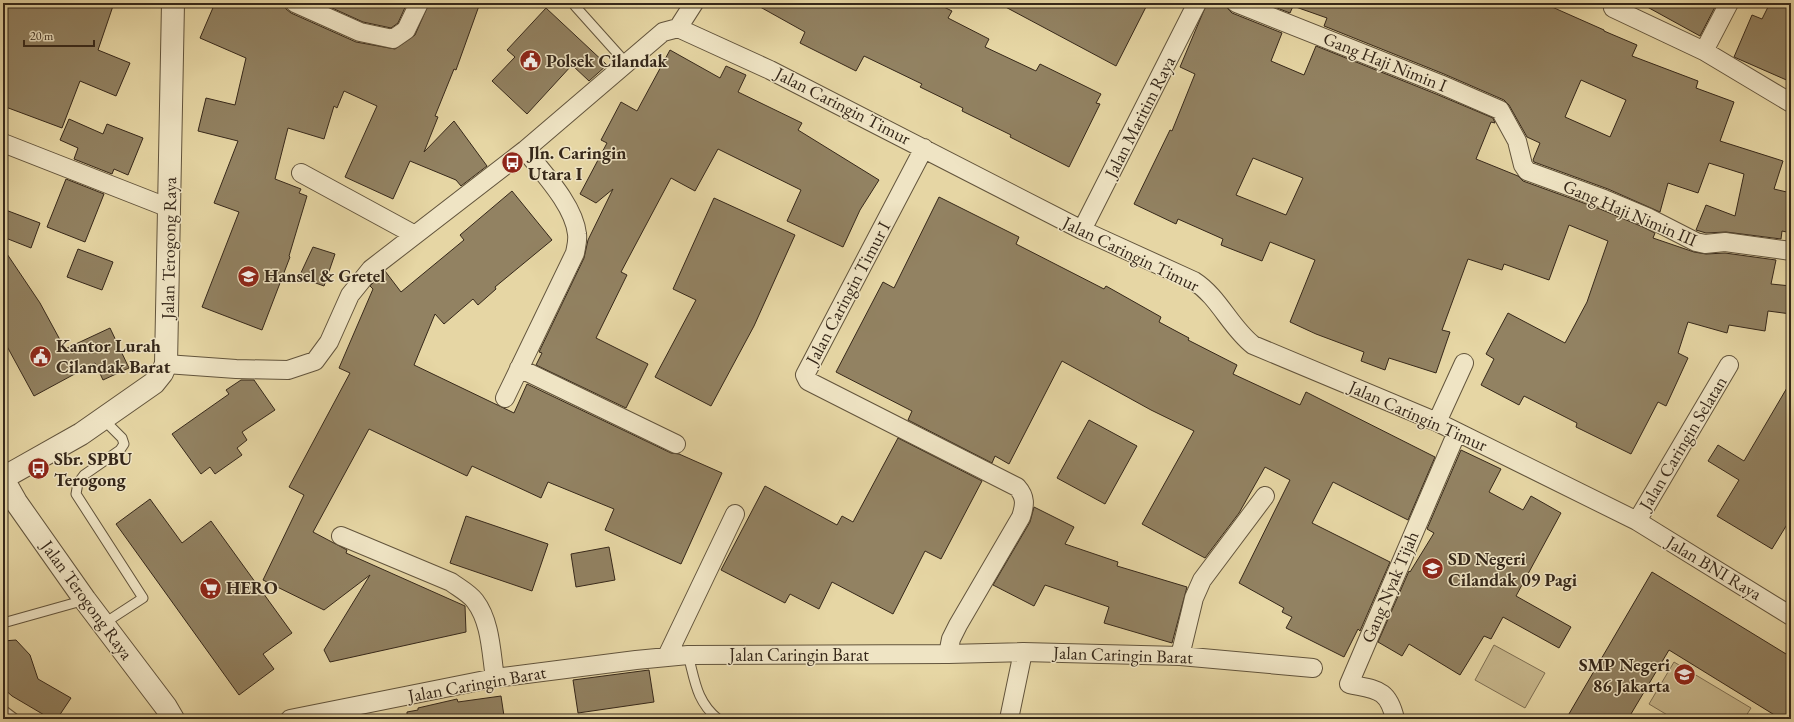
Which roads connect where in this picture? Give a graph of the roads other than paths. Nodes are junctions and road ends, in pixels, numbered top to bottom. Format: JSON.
{"nodes":[{"id":1,"x":173,"y":3,"type":"edge"},
{"id":2,"x":419,"y":3,"type":"edge"},
{"id":3,"x":694,"y":3,"type":"edge"},
{"id":4,"x":1197,"y":3,"type":"edge"},
{"id":5,"x":1236,"y":3,"type":"edge"},
{"id":6,"x":1729,"y":3,"type":"edge"},
{"id":7,"x":300,"y":4,"type":"edge"},
{"id":8,"x":574,"y":6,"type":"dead end"},
{"id":9,"x":1613,"y":8,"type":"dead end"},
{"id":10,"x":678,"y":28,"type":"junction"},
{"id":11,"x":1704,"y":51,"type":"junction"},
{"id":12,"x":627,"y":64,"type":"junction"},
{"id":13,"x":1791,"y":103,"type":"edge"},
{"id":14,"x":1517,"y":141,"type":"joint"},
{"id":15,"x":3,"y":143,"type":"edge"},
{"id":16,"x":924,"y":148,"type":"junction"},
{"id":17,"x":525,"y":150,"type":"junction"},
{"id":18,"x":301,"y":173,"type":"dead end"},
{"id":19,"x":169,"y":208,"type":"junction"},
{"id":20,"x":1082,"y":230,"type":"junction"},
{"id":21,"x":415,"y":235,"type":"junction"},
{"id":22,"x":1791,"y":251,"type":"edge"},
{"id":23,"x":1464,"y":363,"type":"dead end"},
{"id":24,"x":166,"y":364,"type":"junction"},
{"id":25,"x":1728,"y":365,"type":"dead end"},
{"id":26,"x":519,"y":368,"type":"junction"},
{"id":27,"x":505,"y":398,"type":"dead end"},
{"id":28,"x":103,"y":418,"type":"junction"},
{"id":29,"x":1437,"y":422,"type":"junction"},
{"id":30,"x":1457,"y":432,"type":"junction"},
{"id":31,"x":676,"y":444,"type":"dead end"},
{"id":32,"x":3,"y":479,"type":"edge"},
{"id":33,"x":1265,"y":496,"type":"dead end"},
{"id":34,"x":9,"y":502,"type":"edge"},
{"id":35,"x":735,"y":514,"type":"dead end"},
{"id":36,"x":1637,"y":521,"type":"junction"},
{"id":37,"x":341,"y":536,"type":"dead end"},
{"id":38,"x":85,"y":600,"type":"junction"},
{"id":39,"x":1791,"y":616,"type":"edge"},
{"id":40,"x":3,"y":623,"type":"edge"},
{"id":41,"x":104,"y":624,"type":"junction"},
{"id":42,"x":1023,"y":652,"type":"junction"},
{"id":43,"x":948,"y":654,"type":"junction"},
{"id":44,"x":688,"y":655,"type":"junction"},
{"id":45,"x":667,"y":656,"type":"junction"},
{"id":46,"x":1180,"y":656,"type":"junction"},
{"id":47,"x":1313,"y":668,"type":"dead end"},
{"id":48,"x":495,"y":678,"type":"junction"},
{"id":49,"x":3,"y":710,"type":"edge"},
{"id":50,"x":15,"y":719,"type":"edge"},
{"id":51,"x":173,"y":719,"type":"edge"},
{"id":52,"x":290,"y":719,"type":"edge"},
{"id":53,"x":718,"y":719,"type":"edge"},
{"id":54,"x":1009,"y":719,"type":"edge"},
{"id":55,"x":1395,"y":719,"type":"edge"}],
"edges":[{"from":1,"to":19,"type":"street","name":"Jalan Terogong Raya"},
{"from":2,"to":7,"type":"street"},
{"from":3,"to":10,"type":"street"},
{"from":4,"to":20,"type":"street","name":"Jalan Maritim Raya"},
{"from":5,"to":14,"type":"street","name":"Gang Haji Nimin I"},
{"from":6,"to":11,"type":"street"},
{"from":8,"to":12,"type":"lane"},
{"from":9,"to":11,"type":"street"},
{"from":10,"to":12,"type":"street"},
{"from":10,"to":16,"type":"street","name":"Jalan Caringin Timur"},
{"from":11,"to":13,"type":"street"},
{"from":12,"to":17,"type":"street"},
{"from":14,"to":22,"type":"street","name":"Gang Haji Nimin III"},
{"from":15,"to":19,"type":"street"},
{"from":16,"to":20,"type":"street","name":"Jalan Caringin Timur"},
{"from":16,"to":43,"type":"street","name":"Jalan Caringin Timur I"},
{"from":17,"to":21,"type":"street"},
{"from":17,"to":26,"type":"street"},
{"from":18,"to":21,"type":"street"},
{"from":19,"to":24,"type":"street","name":"Jalan Terogong Raya"},
{"from":20,"to":29,"type":"street","name":"Jalan Caringin Timur"},
{"from":21,"to":24,"type":"street"},
{"from":23,"to":29,"type":"street"},
{"from":24,"to":28,"type":"street","name":"Jalan Terogong Raya"},
{"from":25,"to":36,"type":"street","name":"Jalan Caringin Selatan"},
{"from":26,"to":27,"type":"street"},
{"from":26,"to":31,"type":"street"},
{"from":28,"to":32,"type":"street","name":"Jalan Terogong Raya"},
{"from":28,"to":41,"type":"lane"},
{"from":29,"to":30,"type":"street","name":"Jalan Caringin Timur"},
{"from":30,"to":36,"type":"street","name":"Jalan Caringin Timur"},
{"from":30,"to":55,"type":"street","name":"Gang Nyak Tijah"},
{"from":32,"to":34,"type":"street","name":"Jalan Terogong Raya"},
{"from":33,"to":46,"type":"street"},
{"from":34,"to":38,"type":"street","name":"Jalan Terogong Raya"},
{"from":35,"to":45,"type":"street"},
{"from":36,"to":39,"type":"street","name":"Jalan BNI Raya"},
{"from":37,"to":48,"type":"street"},
{"from":38,"to":40,"type":"lane"},
{"from":38,"to":41,"type":"street","name":"Jalan Terogong Raya"},
{"from":41,"to":51,"type":"street","name":"Jalan Terogong Raya"},
{"from":42,"to":43,"type":"street","name":"Jalan Caringin Barat"},
{"from":42,"to":46,"type":"street","name":"Jalan Caringin Barat"},
{"from":42,"to":54,"type":"street"},
{"from":43,"to":44,"type":"street","name":"Jalan Caringin Barat"},
{"from":44,"to":45,"type":"street","name":"Jalan Caringin Barat"},
{"from":44,"to":53,"type":"lane"},
{"from":45,"to":48,"type":"street","name":"Jalan Caringin Barat"},
{"from":46,"to":47,"type":"street","name":"Jalan Caringin Barat"},
{"from":48,"to":52,"type":"street","name":"Jalan Caringin Barat"},
{"from":49,"to":50,"type":"lane"}]}
